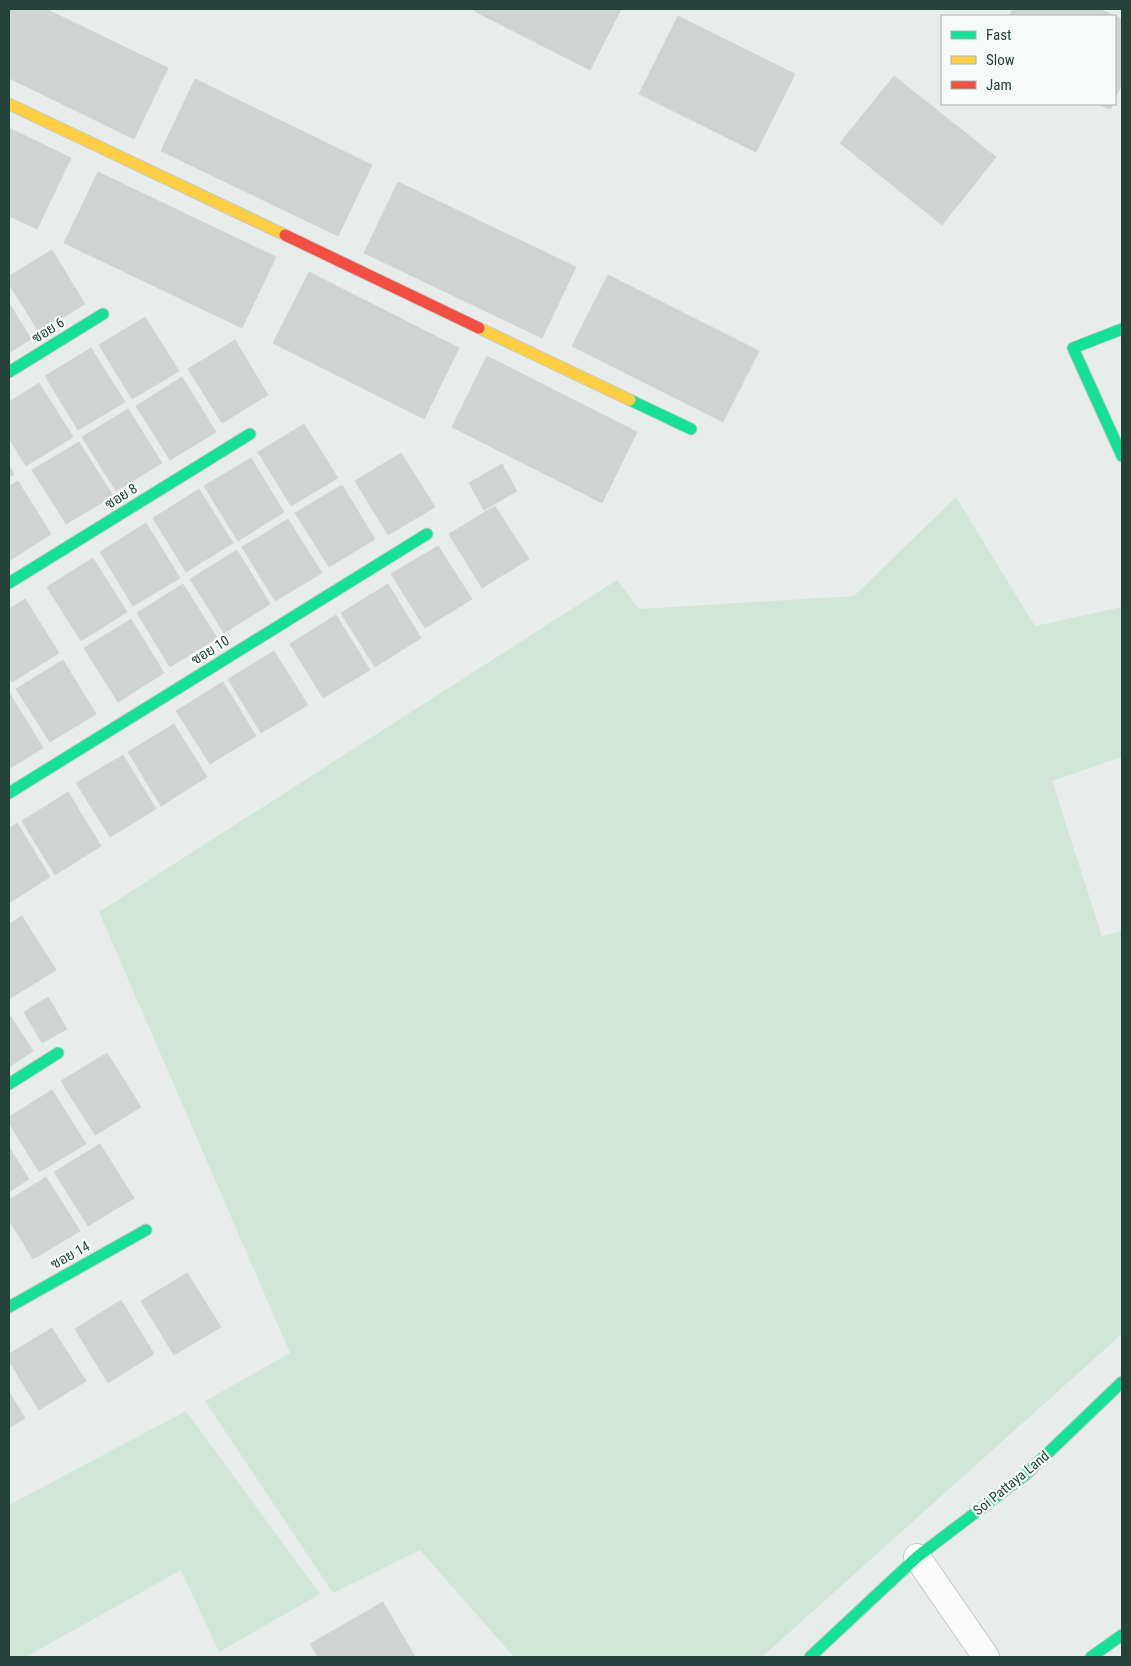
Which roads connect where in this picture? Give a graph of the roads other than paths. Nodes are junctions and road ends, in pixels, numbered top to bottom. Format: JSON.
{"nodes":[{"id":1,"x":9,"y":104,"type":"edge"},
{"id":2,"x":103,"y":314,"type":"dead end"},
{"id":3,"x":1122,"y":329,"type":"edge"},
{"id":4,"x":9,"y":372,"type":"edge"},
{"id":5,"x":691,"y":429,"type":"dead end"},
{"id":6,"x":250,"y":434,"type":"dead end"},
{"id":7,"x":1122,"y":456,"type":"edge"},
{"id":8,"x":427,"y":534,"type":"dead end"},
{"id":9,"x":9,"y":583,"type":"edge"},
{"id":10,"x":9,"y":793,"type":"edge"},
{"id":11,"x":58,"y":1053,"type":"dead end"},
{"id":12,"x":9,"y":1084,"type":"edge"},
{"id":13,"x":146,"y":1230,"type":"dead end"},
{"id":14,"x":9,"y":1307,"type":"edge"},
{"id":15,"x":1122,"y":1382,"type":"edge"},
{"id":16,"x":917,"y":1557,"type":"junction"},
{"id":17,"x":1122,"y":1635,"type":"edge"},
{"id":18,"x":810,"y":1657,"type":"edge"},
{"id":19,"x":986,"y":1657,"type":"edge"},
{"id":20,"x":1091,"y":1657,"type":"edge"}],
"edges":[{"from":1,"to":5,"type":"street"},
{"from":2,"to":4,"type":"street","name":"ซอย 6"},
{"from":3,"to":7,"type":"street"},
{"from":6,"to":9,"type":"street","name":"ซอย 8"},
{"from":8,"to":10,"type":"street","name":"ซอย 10"},
{"from":11,"to":12,"type":"street"},
{"from":13,"to":14,"type":"street","name":"ซอย 14"},
{"from":15,"to":16,"type":"street","name":"Soi Pattaya Land"},
{"from":16,"to":18,"type":"street","name":"Soi Pattaya Land"},
{"from":16,"to":19,"type":"street"},
{"from":17,"to":20,"type":"street"}]}
